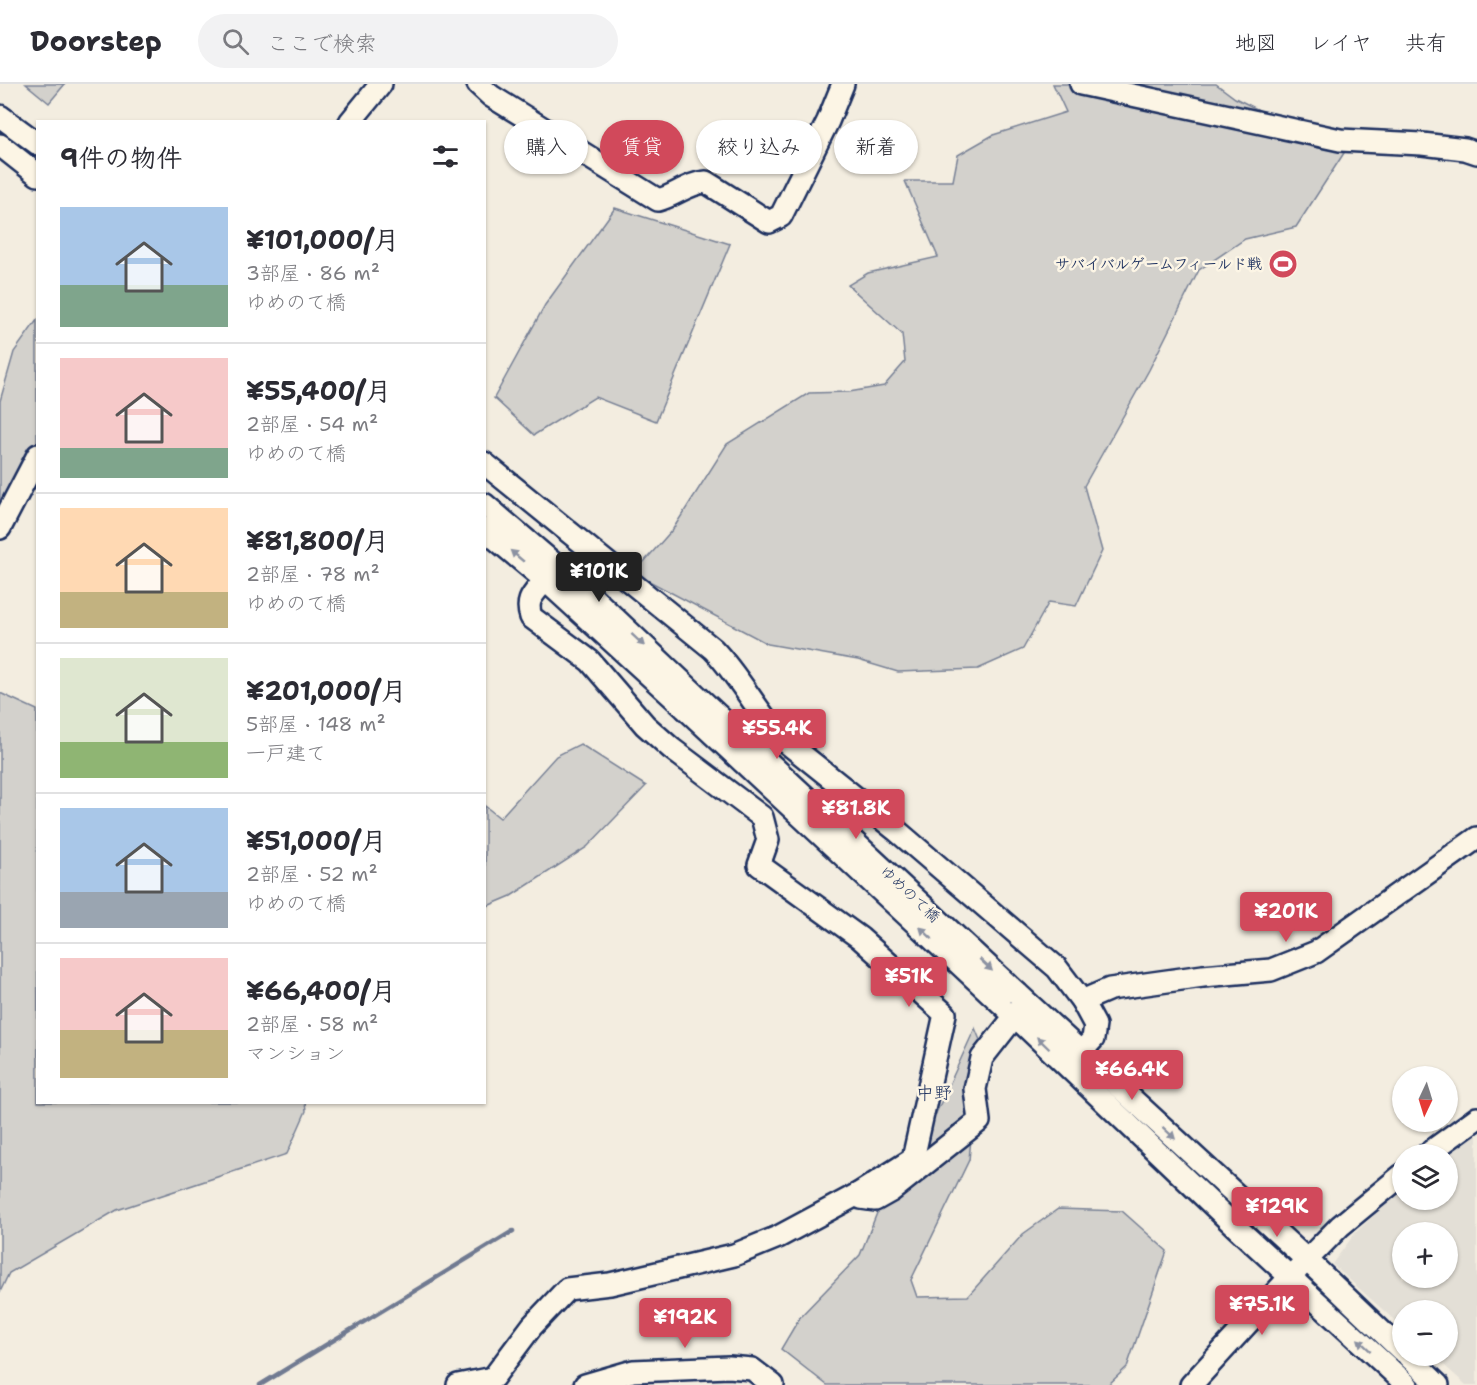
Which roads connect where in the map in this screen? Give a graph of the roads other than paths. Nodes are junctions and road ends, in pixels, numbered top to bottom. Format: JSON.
{"nodes":[{"id":1,"x":381,"y":84,"type":"edge"},
{"id":2,"x":478,"y":84,"type":"edge"},
{"id":3,"x":843,"y":84,"type":"edge"},
{"id":4,"x":1081,"y":84,"type":"edge"},
{"id":5,"x":0,"y":116,"type":"edge"},
{"id":6,"x":352,"y":120,"type":"edge"},
{"id":7,"x":36,"y":143,"type":"edge"},
{"id":8,"x":0,"y":145,"type":"edge"},
{"id":9,"x":1477,"y":153,"type":"edge"},
{"id":10,"x":36,"y":173,"type":"edge"},
{"id":11,"x":36,"y":459,"type":"edge"},
{"id":12,"x":486,"y":464,"type":"edge"},
{"id":13,"x":486,"y":506,"type":"edge"},
{"id":14,"x":0,"y":528,"type":"edge"},
{"id":15,"x":486,"y":531,"type":"edge"},
{"id":16,"x":545,"y":580,"type":"junction"},
{"id":17,"x":691,"y":702,"type":"junction"},
{"id":18,"x":809,"y":761,"type":"junction"},
{"id":19,"x":762,"y":817,"type":"junction"},
{"id":20,"x":1477,"y":838,"type":"edge"},
{"id":21,"x":1082,"y":1001,"type":"junction"},
{"id":22,"x":1011,"y":1004,"type":"junction"},
{"id":23,"x":1081,"y":1052,"type":"junction"},
{"id":24,"x":1477,"y":1118,"type":"edge"},
{"id":25,"x":1441,"y":1144,"type":"edge"},
{"id":26,"x":1392,"y":1183,"type":"edge"},
{"id":27,"x":858,"y":1194,"type":"junction"},
{"id":28,"x":1307,"y":1260,"type":"junction"},
{"id":29,"x":1290,"y":1276,"type":"junction"},
{"id":30,"x":1392,"y":1341,"type":"edge"},
{"id":31,"x":1418,"y":1366,"type":"edge"},
{"id":32,"x":458,"y":1385,"type":"edge"},
{"id":33,"x":585,"y":1385,"type":"edge"},
{"id":34,"x":773,"y":1385,"type":"edge"},
{"id":35,"x":1191,"y":1385,"type":"edge"},
{"id":36,"x":1407,"y":1385,"type":"edge"},
{"id":37,"x":1438,"y":1385,"type":"edge"}],
"edges":[{"from":1,"to":6,"type":"street"},
{"from":2,"to":3,"type":"street"},
{"from":4,"to":9,"type":"street"},
{"from":5,"to":7,"type":"street"},
{"from":8,"to":10,"type":"street"},
{"from":11,"to":14,"type":"street"},
{"from":12,"to":18,"type":"street"},
{"from":13,"to":17,"type":"street","one_way":true},
{"from":16,"to":15,"type":"street","one_way":true},
{"from":16,"to":17,"type":"street"},
{"from":16,"to":19,"type":"street"},
{"from":17,"to":22,"type":"street","name":"ゆめのて橋","bridge":true},
{"from":18,"to":19,"type":"street"},
{"from":18,"to":21,"type":"street"},
{"from":19,"to":27,"type":"street"},
{"from":20,"to":21,"type":"street"},
{"from":21,"to":23,"type":"street"},
{"from":22,"to":23,"type":"street"},
{"from":22,"to":27,"type":"street"},
{"from":29,"to":22,"type":"street","one_way":true},
{"from":23,"to":28,"type":"street","one_way":true},
{"from":24,"to":25,"type":"street"},
{"from":26,"to":28,"type":"street"},
{"from":27,"to":32,"type":"street"},
{"from":28,"to":29,"type":"street"},
{"from":28,"to":30,"type":"street"},
{"from":29,"to":35,"type":"street"},
{"from":36,"to":29,"type":"street","one_way":true},
{"from":31,"to":37,"type":"street"},
{"from":33,"to":34,"type":"street"}]}
